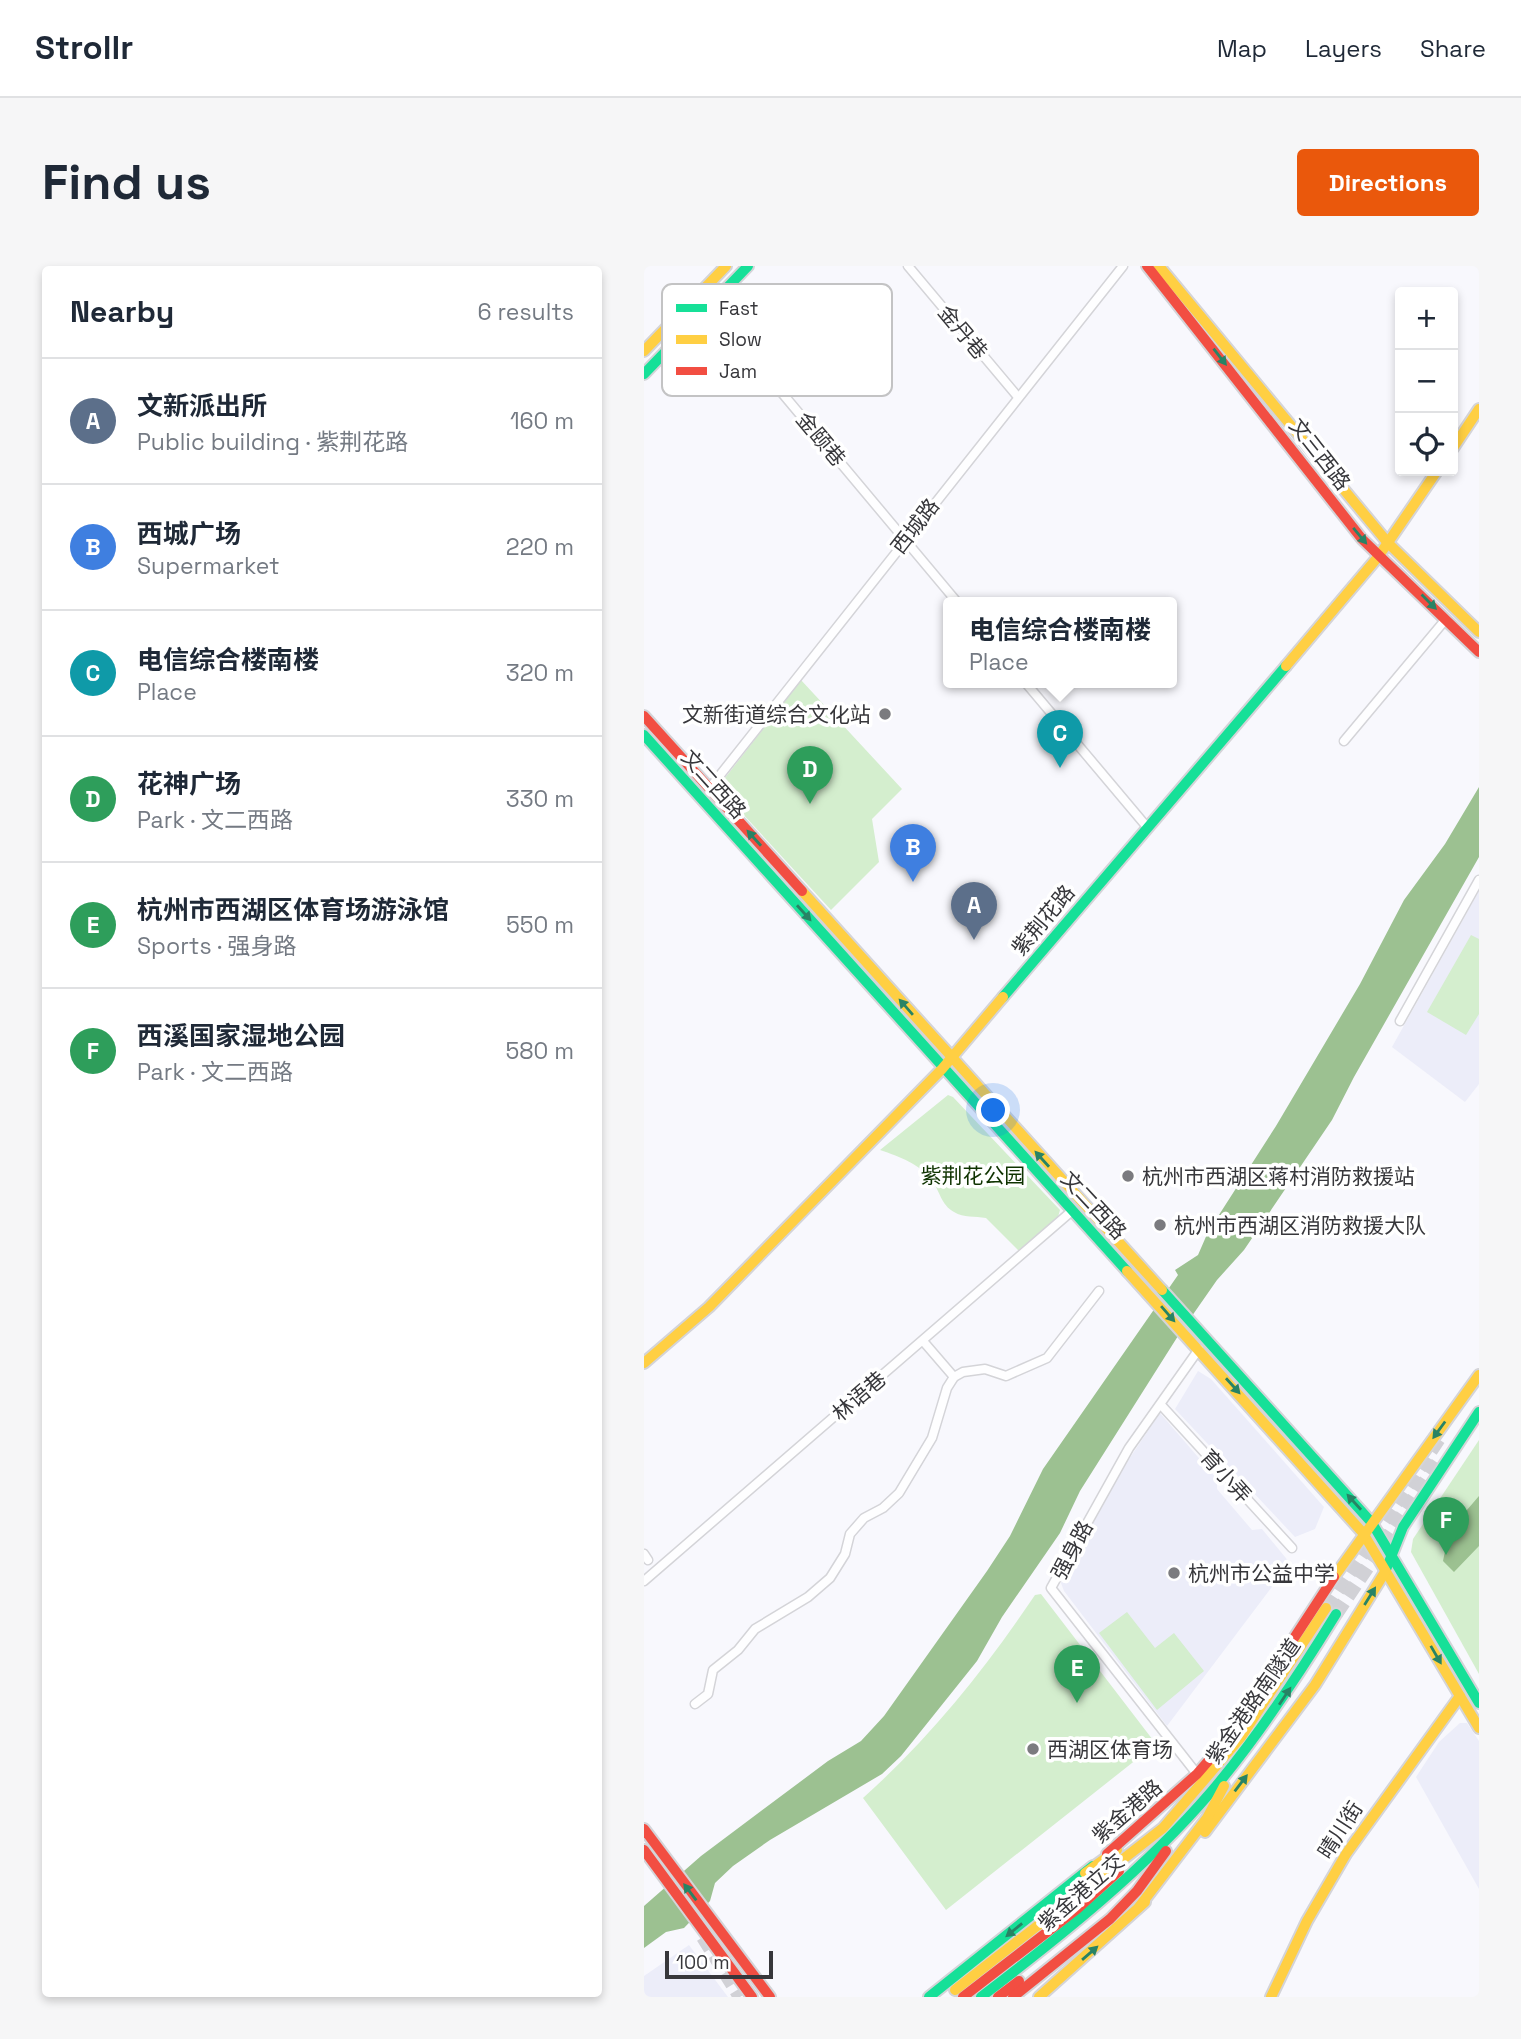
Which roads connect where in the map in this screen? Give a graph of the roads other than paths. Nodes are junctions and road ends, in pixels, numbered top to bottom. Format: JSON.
{"nodes":[{"id":1,"x":726,"y":266,"type":"edge"},
{"id":2,"x":748,"y":266,"type":"edge"},
{"id":3,"x":908,"y":266,"type":"edge"},
{"id":4,"x":1123,"y":266,"type":"edge"},
{"id":5,"x":1147,"y":266,"type":"edge"},
{"id":6,"x":1159,"y":266,"type":"edge"},
{"id":7,"x":708,"y":284,"type":"edge"},
{"id":8,"x":731,"y":284,"type":"edge"},
{"id":9,"x":662,"y":330,"type":"edge"},
{"id":10,"x":646,"y":346,"type":"edge"},
{"id":11,"x":662,"y":356,"type":"edge"},
{"id":12,"x":644,"y":374,"type":"edge"},
{"id":13,"x":785,"y":396,"type":"edge"},
{"id":14,"x":1018,"y":397,"type":"junction"},
{"id":15,"x":1479,"y":409,"type":"edge"},
{"id":16,"x":1458,"y":440,"type":"edge"},
{"id":17,"x":1434,"y":476,"type":"edge"},
{"id":18,"x":905,"y":539,"type":"junction"},
{"id":19,"x":1388,"y":543,"type":"junction"},
{"id":20,"x":1378,"y":556,"type":"junction"},
{"id":21,"x":953,"y":597,"type":"edge"},
{"id":22,"x":1446,"y":619,"type":"junction"},
{"id":23,"x":1479,"y":632,"type":"edge"},
{"id":24,"x":1479,"y":652,"type":"edge"},
{"id":25,"x":1030,"y":688,"type":"edge"},
{"id":26,"x":644,"y":716,"type":"edge"},
{"id":27,"x":644,"y":735,"type":"edge"},
{"id":28,"x":1344,"y":741,"type":"dead end"},
{"id":29,"x":709,"y":789,"type":"junction"},
{"id":30,"x":1147,"y":827,"type":"junction"},
{"id":31,"x":1479,"y":880,"type":"edge"},
{"id":32,"x":1400,"y":1021,"type":"dead end"},
{"id":33,"x":951,"y":1059,"type":"junction"},
{"id":34,"x":942,"y":1069,"type":"junction"},
{"id":35,"x":1073,"y":1210,"type":"junction"},
{"id":36,"x":1099,"y":1291,"type":"dead end"},
{"id":37,"x":923,"y":1341,"type":"junction"},
{"id":38,"x":1199,"y":1349,"type":"junction"},
{"id":39,"x":644,"y":1363,"type":"edge"},
{"id":40,"x":1479,"y":1375,"type":"edge"},
{"id":41,"x":954,"y":1377,"type":"junction"},
{"id":42,"x":1161,"y":1405,"type":"junction"},
{"id":43,"x":1479,"y":1412,"type":"edge"},
{"id":44,"x":1372,"y":1523,"type":"junction"},
{"id":45,"x":1363,"y":1533,"type":"junction"},
{"id":46,"x":1292,"y":1548,"type":"dead end"},
{"id":47,"x":1393,"y":1558,"type":"junction"},
{"id":48,"x":1387,"y":1569,"type":"junction"},
{"id":49,"x":644,"y":1581,"type":"edge"},
{"id":50,"x":1460,"y":1696,"type":"junction"},
{"id":51,"x":1479,"y":1703,"type":"edge"},
{"id":52,"x":695,"y":1704,"type":"dead end"},
{"id":53,"x":1479,"y":1728,"type":"edge"},
{"id":54,"x":1237,"y":1761,"type":"junction"},
{"id":55,"x":1197,"y":1774,"type":"junction"},
{"id":56,"x":1192,"y":1796,"type":"junction"},
{"id":57,"x":1198,"y":1807,"type":"junction"},
{"id":58,"x":1163,"y":1828,"type":"junction"},
{"id":59,"x":644,"y":1829,"type":"edge"},
{"id":60,"x":644,"y":1850,"type":"edge"},
{"id":61,"x":1085,"y":1873,"type":"junction"},
{"id":62,"x":1139,"y":1907,"type":"junction"},
{"id":63,"x":1106,"y":1911,"type":"junction"},
{"id":64,"x":962,"y":1994,"type":"edge"},
{"id":65,"x":752,"y":1997,"type":"edge"},
{"id":66,"x":770,"y":1997,"type":"edge"},
{"id":67,"x":929,"y":1997,"type":"edge"},
{"id":68,"x":982,"y":1997,"type":"edge"},
{"id":69,"x":998,"y":1997,"type":"edge"},
{"id":70,"x":1013,"y":1997,"type":"edge"},
{"id":71,"x":1039,"y":1997,"type":"edge"},
{"id":72,"x":1271,"y":1997,"type":"edge"}],
"edges":[{"from":1,"to":7,"type":"main road"},
{"from":2,"to":8,"type":"main road"},
{"from":3,"to":14,"type":"street","name":"金丹巷"},
{"from":4,"to":14,"type":"street","name":"西城路"},
{"from":5,"to":20,"type":"main road","name":"文三西路","one_way":true},
{"from":6,"to":19,"type":"main road","name":"文三西路"},
{"from":9,"to":10,"type":"main road"},
{"from":11,"to":12,"type":"main road"},
{"from":13,"to":18,"type":"street","name":"金颐巷"},
{"from":14,"to":18,"type":"street","name":"西城路"},
{"from":15,"to":16,"type":"main road"},
{"from":17,"to":19,"type":"main road","name":"紫荆花路"},
{"from":18,"to":21,"type":"street","name":"金颐巷"},
{"from":18,"to":29,"type":"street","name":"西城路"},
{"from":19,"to":20,"type":"main road","name":"紫荆花路"},
{"from":19,"to":23,"type":"main road","name":"文三西路"},
{"from":20,"to":22,"type":"main road","name":"文三西路","one_way":true},
{"from":20,"to":30,"type":"main road","name":"紫荆花路"},
{"from":22,"to":24,"type":"main road","name":"文三西路"},
{"from":22,"to":28,"type":"street"},
{"from":25,"to":30,"type":"street"},
{"from":26,"to":29,"type":"main road","name":"文二西路"},
{"from":27,"to":34,"type":"main road","name":"文二西路","one_way":true},
{"from":33,"to":29,"type":"main road","name":"文二西路","one_way":true},
{"from":30,"to":33,"type":"main road","name":"紫荆花路"},
{"from":31,"to":32,"type":"street"},
{"from":33,"to":34,"type":"main road","name":"紫荆花路"},
{"from":44,"to":33,"type":"main road","name":"文二西路","one_way":true},
{"from":34,"to":35,"type":"main road","name":"文二西路"},
{"from":34,"to":39,"type":"main road","name":"紫荆花路"},
{"from":35,"to":37,"type":"street","name":"林语巷"},
{"from":35,"to":38,"type":"main road","name":"文二西路","one_way":true},
{"from":36,"to":41,"type":"street"},
{"from":37,"to":41,"type":"street"},
{"from":37,"to":49,"type":"street","name":"林语巷"},
{"from":38,"to":42,"type":"street","name":"强身路"},
{"from":38,"to":45,"type":"main road","name":"文二西路","one_way":true},
{"from":40,"to":44,"type":"main road","name":"紫金港路","one_way":true},
{"from":41,"to":52,"type":"street"},
{"from":42,"to":46,"type":"street","name":"育小弄"},
{"from":42,"to":55,"type":"street","name":"强身路"},
{"from":43,"to":47,"type":"main road"},
{"from":44,"to":45,"type":"main road","name":"紫金港路"},
{"from":44,"to":47,"type":"main road","name":"文二西路"},
{"from":45,"to":48,"type":"main road","name":"文二西路"},
{"from":45,"to":55,"type":"main road","name":"紫金港路"},
{"from":47,"to":48,"type":"main road"},
{"from":47,"to":51,"type":"main road","name":"文二西路"},
{"from":48,"to":50,"type":"main road","name":"文二西路","one_way":true},
{"from":62,"to":48,"type":"main road","one_way":true},
{"from":50,"to":53,"type":"main road","name":"文二西路"},
{"from":50,"to":72,"type":"main road","name":"晴川街"},
{"from":54,"to":56,"type":"main road","name":"紫金港路南隧道","one_way":true},
{"from":54,"to":57,"type":"main road","name":"紫金港路南隧道"},
{"from":54,"to":62,"type":"main road"},
{"from":55,"to":61,"type":"main road","name":"紫金港路"},
{"from":56,"to":58,"type":"main road"},
{"from":56,"to":61,"type":"main road"},
{"from":57,"to":63,"type":"main road","name":"紫金港立交"},
{"from":57,"to":63,"type":"main road"},
{"from":58,"to":64,"type":"main road"},
{"from":58,"to":64,"type":"main road","name":"紫金港立交"},
{"from":66,"to":59,"type":"main road","one_way":true},
{"from":60,"to":65,"type":"main road"},
{"from":61,"to":67,"type":"main road","name":"紫金港路","one_way":true},
{"from":71,"to":62,"type":"main road","one_way":true},
{"from":63,"to":68,"type":"main road","name":"紫金港立交"},
{"from":63,"to":69,"type":"main road"},
{"from":63,"to":70,"type":"main road"}]}
